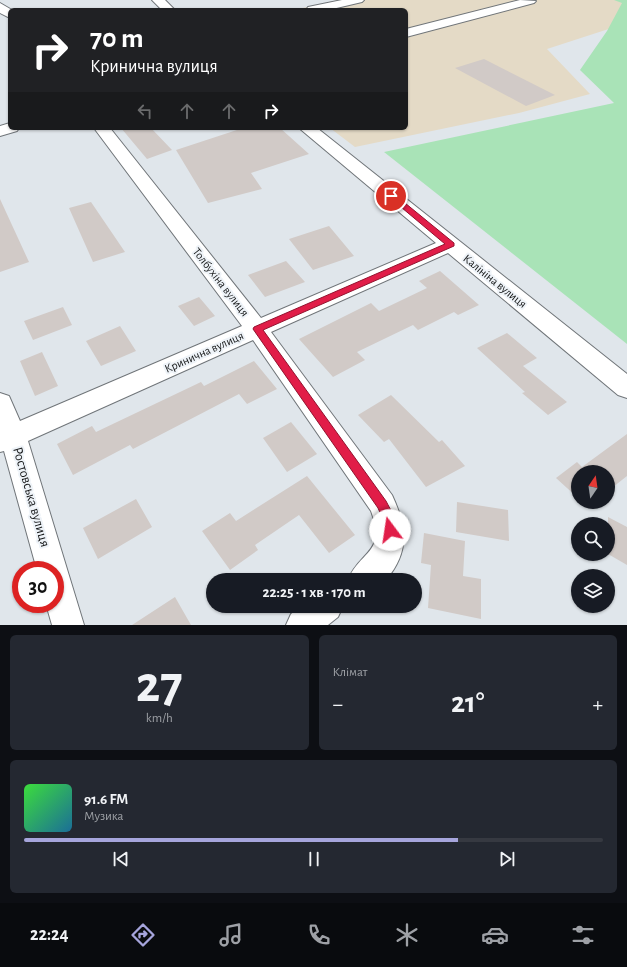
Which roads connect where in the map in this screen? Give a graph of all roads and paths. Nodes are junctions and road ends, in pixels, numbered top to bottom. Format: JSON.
{"nodes":[{"id":1,"x":176,"y":0,"type":"edge"},
{"id":2,"x":358,"y":0,"type":"edge"},
{"id":3,"x":530,"y":1,"type":"edge"},
{"id":4,"x":163,"y":4,"type":"edge"},
{"id":5,"x":321,"y":8,"type":"edge"},
{"id":6,"x":408,"y":32,"type":"edge"},
{"id":7,"x":104,"y":130,"type":"edge"},
{"id":8,"x":309,"y":130,"type":"edge"},
{"id":9,"x":451,"y":244,"type":"junction"},
{"id":10,"x":257,"y":329,"type":"junction"},
{"id":11,"x":627,"y":388,"type":"edge"},
{"id":12,"x":0,"y":403,"type":"edge"},
{"id":13,"x":6,"y":438,"type":"edge"},
{"id":14,"x":49,"y":561,"type":"edge"},
{"id":15,"x":372,"y":573,"type":"edge"},
{"id":16,"x":64,"y":611,"type":"edge"},
{"id":17,"x":318,"y":613,"type":"edge"},
{"id":18,"x":68,"y":625,"type":"edge"},
{"id":19,"x":302,"y":625,"type":"edge"}],
"edges":[{"from":1,"to":4,"type":"street"},
{"from":2,"to":5,"type":"street"},
{"from":3,"to":6,"type":"street"},
{"from":7,"to":10,"type":"street","name":"Толбухіна вулиця"},
{"from":8,"to":9,"type":"street","name":"Калініна вулиця"},
{"from":9,"to":10,"type":"street","name":"Кринична вулиця"},
{"from":9,"to":11,"type":"street","name":"Калініна вулиця"},
{"from":10,"to":13,"type":"street","name":"Кринична вулиця"},
{"from":10,"to":15,"type":"street","name":"Толбухіна вулиця"},
{"from":12,"to":13,"type":"street","name":"Ростовська вулиця"},
{"from":13,"to":14,"type":"street","name":"Ростовська вулиця"},
{"from":16,"to":18,"type":"street"},
{"from":17,"to":19,"type":"street"}]}
